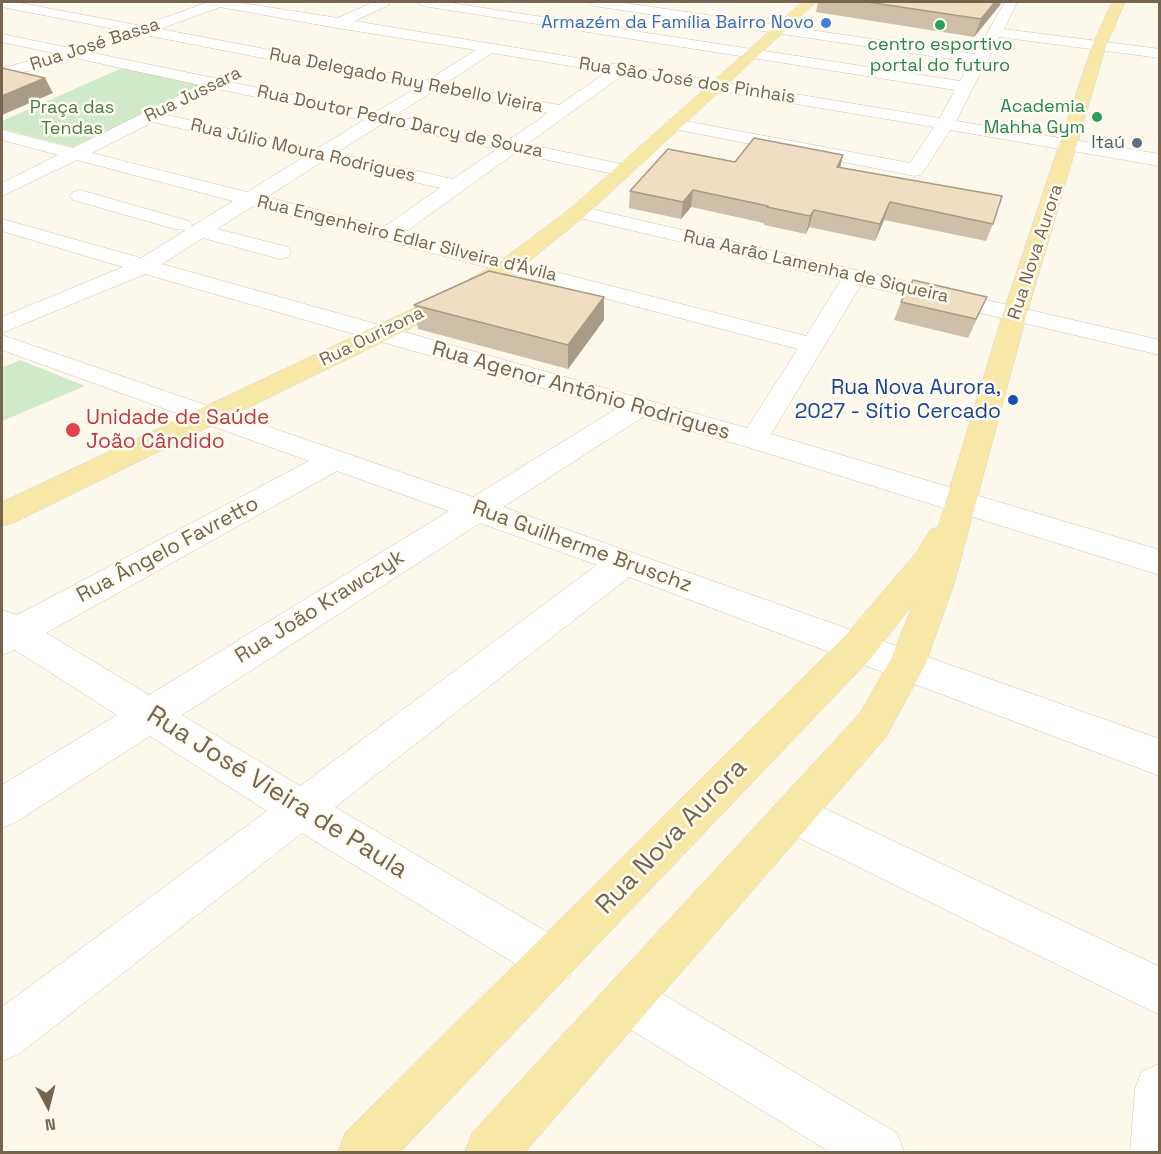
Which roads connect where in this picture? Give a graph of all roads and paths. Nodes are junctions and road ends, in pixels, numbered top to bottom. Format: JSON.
{"nodes":[{"id":1,"x":49,"y":2,"type":"edge"},
{"id":2,"x":218,"y":2,"type":"edge"},
{"id":3,"x":384,"y":2,"type":"edge"},
{"id":4,"x":423,"y":2,"type":"edge"},
{"id":5,"x":594,"y":2,"type":"edge"},
{"id":6,"x":809,"y":2,"type":"edge"},
{"id":7,"x":1011,"y":2,"type":"edge"},
{"id":8,"x":1118,"y":2,"type":"edge"},
{"id":9,"x":2,"y":3,"type":"edge"},
{"id":10,"x":634,"y":4,"type":"edge"},
{"id":11,"x":715,"y":7,"type":"dead end"},
{"id":12,"x":29,"y":8,"type":"junction"},
{"id":13,"x":2,"y":16,"type":"edge"},
{"id":14,"x":702,"y":17,"type":"junction"},
{"id":15,"x":340,"y":23,"type":"junction"},
{"id":16,"x":594,"y":28,"type":"junction"},
{"id":17,"x":781,"y":28,"type":"junction"},
{"id":18,"x":143,"y":30,"type":"junction"},
{"id":19,"x":994,"y":32,"type":"junction"},
{"id":20,"x":2,"y":38,"type":"edge"},
{"id":21,"x":1099,"y":46,"type":"junction"},
{"id":22,"x":490,"y":48,"type":"junction"},
{"id":23,"x":753,"y":52,"type":"junction"},
{"id":24,"x":76,"y":54,"type":"junction"},
{"id":25,"x":1160,"y":54,"type":"edge"},
{"id":26,"x":274,"y":55,"type":"junction"},
{"id":27,"x":548,"y":58,"type":"junction"},
{"id":28,"x":980,"y":58,"type":"junction"},
{"id":29,"x":621,"y":70,"type":"junction"},
{"id":30,"x":2,"y":73,"type":"edge"},
{"id":31,"x":216,"y":84,"type":"junction"},
{"id":32,"x":431,"y":85,"type":"junction"},
{"id":33,"x":715,"y":85,"type":"junction"},
{"id":34,"x":965,"y":87,"type":"junction"},
{"id":35,"x":562,"y":111,"type":"junction"},
{"id":36,"x":150,"y":116,"type":"junction"},
{"id":37,"x":379,"y":118,"type":"junction"},
{"id":38,"x":674,"y":124,"type":"junction"},
{"id":39,"x":945,"y":124,"type":"junction"},
{"id":40,"x":2,"y":135,"type":"edge"},
{"id":41,"x":1070,"y":145,"type":"junction"},
{"id":42,"x":513,"y":146,"type":"junction"},
{"id":43,"x":75,"y":154,"type":"junction"},
{"id":44,"x":320,"y":155,"type":"junction"},
{"id":45,"x":1160,"y":160,"type":"edge"},
{"id":46,"x":623,"y":170,"type":"junction"},
{"id":47,"x":456,"y":186,"type":"junction"},
{"id":48,"x":2,"y":190,"type":"edge"},
{"id":49,"x":80,"y":196,"type":"dead end"},
{"id":50,"x":250,"y":199,"type":"junction"},
{"id":51,"x":578,"y":212,"type":"junction"},
{"id":52,"x":155,"y":217,"type":"junction"},
{"id":53,"x":2,"y":225,"type":"edge"},
{"id":54,"x":134,"y":228,"type":"dead end"},
{"id":55,"x":191,"y":228,"type":"junction"},
{"id":56,"x":388,"y":234,"type":"junction"},
{"id":57,"x":280,"y":252,"type":"dead end"},
{"id":58,"x":510,"y":265,"type":"junction"},
{"id":59,"x":144,"y":266,"type":"junction"},
{"id":60,"x":855,"y":277,"type":"junction"},
{"id":61,"x":1016,"y":313,"type":"junction"},
{"id":62,"x":2,"y":326,"type":"edge"},
{"id":63,"x":379,"y":334,"type":"junction"},
{"id":64,"x":2,"y":342,"type":"edge"},
{"id":65,"x":813,"y":345,"type":"junction"},
{"id":66,"x":1160,"y":348,"type":"edge"},
{"id":67,"x":639,"y":407,"type":"junction"},
{"id":68,"x":210,"y":415,"type":"junction"},
{"id":69,"x":754,"y":439,"type":"junction"},
{"id":70,"x":335,"y":460,"type":"junction"},
{"id":71,"x":961,"y":504,"type":"junction"},
{"id":72,"x":476,"y":509,"type":"junction"},
{"id":73,"x":2,"y":515,"type":"edge"},
{"id":74,"x":625,"y":562,"type":"junction"},
{"id":75,"x":1160,"y":563,"type":"edge"},
{"id":76,"x":6,"y":632,"type":"edge"},
{"id":77,"x":858,"y":647,"type":"junction"},
{"id":78,"x":907,"y":665,"type":"junction"},
{"id":79,"x":149,"y":715,"type":"junction"},
{"id":80,"x":1160,"y":758,"type":"edge"},
{"id":81,"x":2,"y":808,"type":"edge"},
{"id":82,"x":301,"y":809,"type":"junction"},
{"id":83,"x":794,"y":814,"type":"junction"},
{"id":84,"x":553,"y":961,"type":"junction"},
{"id":85,"x":1160,"y":992,"type":"edge"},
{"id":86,"x":627,"y":1000,"type":"junction"},
{"id":87,"x":2,"y":1037,"type":"edge"},
{"id":88,"x":1160,"y":1089,"type":"edge"},
{"id":89,"x":364,"y":1152,"type":"edge"},
{"id":90,"x":490,"y":1152,"type":"edge"},
{"id":91,"x":878,"y":1152,"type":"edge"},
{"id":92,"x":1156,"y":1152,"type":"edge"}],
"edges":[{"from":1,"to":12,"type":"street"},
{"from":2,"to":15,"type":"street","name":"Rua São José dos Pinhais"},
{"from":2,"to":18,"type":"street","name":"Rua José Bassa"},
{"from":3,"to":15,"type":"street","name":"Rua Jussara"},
{"from":4,"to":16,"type":"street"},
{"from":5,"to":10,"type":"street"},
{"from":6,"to":17,"type":"main road","name":"Rua Ourizona"},
{"from":7,"to":19,"type":"street"},
{"from":8,"to":21,"type":"main road","name":"Rua Nova Aurora"},
{"from":9,"to":12,"type":"street","name":"Rua Delegado Ruy Rebello Vieira"},
{"from":10,"to":14,"type":"street"},
{"from":10,"to":16,"type":"street"},
{"from":11,"to":14,"type":"street"},
{"from":12,"to":13,"type":"street"},
{"from":12,"to":18,"type":"street","name":"Rua Delegado Ruy Rebello Vieira"},
{"from":14,"to":17,"type":"street"},
{"from":15,"to":22,"type":"street","name":"Rua São José dos Pinhais"},
{"from":15,"to":26,"type":"street","name":"Rua Jussara"},
{"from":16,"to":23,"type":"street"},
{"from":16,"to":27,"type":"street"},
{"from":17,"to":23,"type":"main road","name":"Rua Ourizona"},
{"from":17,"to":28,"type":"street"},
{"from":18,"to":24,"type":"street","name":"Rua José Bassa"},
{"from":18,"to":26,"type":"street","name":"Rua Delegado Ruy Rebello Vieira"},
{"from":19,"to":21,"type":"street"},
{"from":19,"to":28,"type":"street"},
{"from":20,"to":24,"type":"street","name":"Rua Doutor Pedro Darcy de Souza"},
{"from":21,"to":25,"type":"street"},
{"from":21,"to":41,"type":"main road","name":"Rua Nova Aurora"},
{"from":22,"to":27,"type":"street","name":"Rua São José dos Pinhais"},
{"from":22,"to":32,"type":"street"},
{"from":23,"to":33,"type":"main road","name":"Rua Ourizona"},
{"from":23,"to":34,"type":"street"},
{"from":24,"to":30,"type":"street","name":"Rua José Bassa"},
{"from":24,"to":31,"type":"street","name":"Rua Doutor Pedro Darcy de Souza"},
{"from":26,"to":31,"type":"street","name":"Rua Jussara"},
{"from":26,"to":32,"type":"street","name":"Rua Delegado Ruy Rebello Vieira"},
{"from":27,"to":29,"type":"street","name":"Rua São José dos Pinhais"},
{"from":28,"to":34,"type":"street"},
{"from":29,"to":33,"type":"street","name":"Rua São José dos Pinhais"},
{"from":29,"to":35,"type":"street"},
{"from":31,"to":36,"type":"street","name":"Rua Jussara"},
{"from":31,"to":37,"type":"street","name":"Rua Doutor Pedro Darcy de Souza"},
{"from":32,"to":35,"type":"street","name":"Rua Delegado Ruy Rebello Vieira"},
{"from":32,"to":37,"type":"street"},
{"from":33,"to":38,"type":"main road","name":"Rua Ourizona"},
{"from":33,"to":39,"type":"street","name":"Rua São José dos Pinhais"},
{"from":34,"to":39,"type":"street"},
{"from":35,"to":42,"type":"street"},
{"from":36,"to":43,"type":"street","name":"Rua Jussara"},
{"from":36,"to":44,"type":"street","name":"Rua Júlio Moura Rodrigues"},
{"from":37,"to":42,"type":"street","name":"Rua Doutor Pedro Darcy de Souza"},
{"from":37,"to":44,"type":"street"},
{"from":38,"to":39,"type":"street"},
{"from":38,"to":46,"type":"main road","name":"Rua Ourizona"},
{"from":39,"to":41,"type":"street","name":"Rua São José dos Pinhais"},
{"from":40,"to":43,"type":"street","name":"Rua Engenheiro Edlar Silveira d'Ávila"},
{"from":41,"to":45,"type":"street","name":"Rua São José dos Pinhais"},
{"from":41,"to":61,"type":"main road","name":"Rua Nova Aurora"},
{"from":42,"to":46,"type":"street","name":"Rua Doutor Pedro Darcy de Souza"},
{"from":42,"to":47,"type":"street"},
{"from":43,"to":48,"type":"street","name":"Rua Jussara"},
{"from":43,"to":50,"type":"street","name":"Rua Engenheiro Edlar Silveira d'Ávila"},
{"from":44,"to":47,"type":"street","name":"Rua Júlio Moura Rodrigues"},
{"from":44,"to":50,"type":"street"},
{"from":46,"to":51,"type":"main road","name":"Rua Ourizona"},
{"from":47,"to":56,"type":"street"},
{"from":49,"to":52,"type":"street"},
{"from":50,"to":55,"type":"street"},
{"from":50,"to":56,"type":"street","name":"Rua Engenheiro Edlar Silveira d'Ávila"},
{"from":51,"to":58,"type":"main road","name":"Rua Ourizona"},
{"from":51,"to":60,"type":"street","name":"Rua Aarão Lamenha de Siqueira"},
{"from":52,"to":54,"type":"street"},
{"from":52,"to":55,"type":"street"},
{"from":53,"to":59,"type":"street","name":"Rua Agenor Antônio Rodrigues"},
{"from":55,"to":57,"type":"street"},
{"from":55,"to":59,"type":"street"},
{"from":56,"to":58,"type":"street","name":"Rua Engenheiro Edlar Silveira d'Ávila"},
{"from":58,"to":63,"type":"main road","name":"Rua Ourizona"},
{"from":58,"to":65,"type":"street","name":"Rua Engenheiro Edlar Silveira d'Ávila"},
{"from":59,"to":62,"type":"street"},
{"from":59,"to":63,"type":"street","name":"Rua Agenor Antônio Rodrigues"},
{"from":60,"to":61,"type":"street","name":"Rua Aarão Lamenha de Siqueira"},
{"from":60,"to":65,"type":"street"},
{"from":61,"to":66,"type":"street","name":"Rua Aarão Lamenha de Siqueira"},
{"from":61,"to":71,"type":"main road","name":"Rua Nova Aurora"},
{"from":63,"to":67,"type":"street","name":"Rua Agenor Antônio Rodrigues"},
{"from":63,"to":68,"type":"main road","name":"Rua Ourizona"},
{"from":64,"to":68,"type":"street","name":"Rua Guilherme Bruschz"},
{"from":65,"to":69,"type":"street"},
{"from":67,"to":69,"type":"street","name":"Rua Agenor Antônio Rodrigues"},
{"from":67,"to":72,"type":"street","name":"Rua João Krawczyk"},
{"from":68,"to":70,"type":"street","name":"Rua Guilherme Bruschz"},
{"from":68,"to":73,"type":"main road","name":"Rua Ourizona"},
{"from":69,"to":71,"type":"street","name":"Rua Agenor Antônio Rodrigues"},
{"from":70,"to":72,"type":"street","name":"Rua Guilherme Bruschz"},
{"from":70,"to":76,"type":"street","name":"Rua Ângelo Favretto"},
{"from":71,"to":75,"type":"street","name":"Rua Agenor Antônio Rodrigues"},
{"from":71,"to":77,"type":"main road","name":"Rua Nova Aurora"},
{"from":71,"to":78,"type":"main road","name":"Rua Nova Aurora"},
{"from":72,"to":74,"type":"street","name":"Rua Guilherme Bruschz"},
{"from":72,"to":79,"type":"street","name":"Rua João Krawczyk"},
{"from":74,"to":77,"type":"street","name":"Rua Guilherme Bruschz"},
{"from":74,"to":82,"type":"street"},
{"from":76,"to":79,"type":"street","name":"Rua José Vieira de Paula"},
{"from":77,"to":78,"type":"street","name":"Rua Guilherme Bruschz"},
{"from":77,"to":84,"type":"main road","name":"Rua Nova Aurora"},
{"from":78,"to":80,"type":"street","name":"Rua Guilherme Bruschz"},
{"from":78,"to":83,"type":"main road","name":"Rua Nova Aurora"},
{"from":79,"to":81,"type":"street","name":"Rua João Krawczyk"},
{"from":79,"to":82,"type":"street","name":"Rua José Vieira de Paula"},
{"from":82,"to":84,"type":"street","name":"Rua José Vieira de Paula"},
{"from":82,"to":87,"type":"street"},
{"from":83,"to":85,"type":"street"},
{"from":83,"to":86,"type":"main road","name":"Rua Nova Aurora"},
{"from":84,"to":89,"type":"main road","name":"Rua Nova Aurora"},
{"from":86,"to":90,"type":"main road","name":"Rua Nova Aurora"},
{"from":86,"to":91,"type":"street"},
{"from":88,"to":92,"type":"street"}]}
